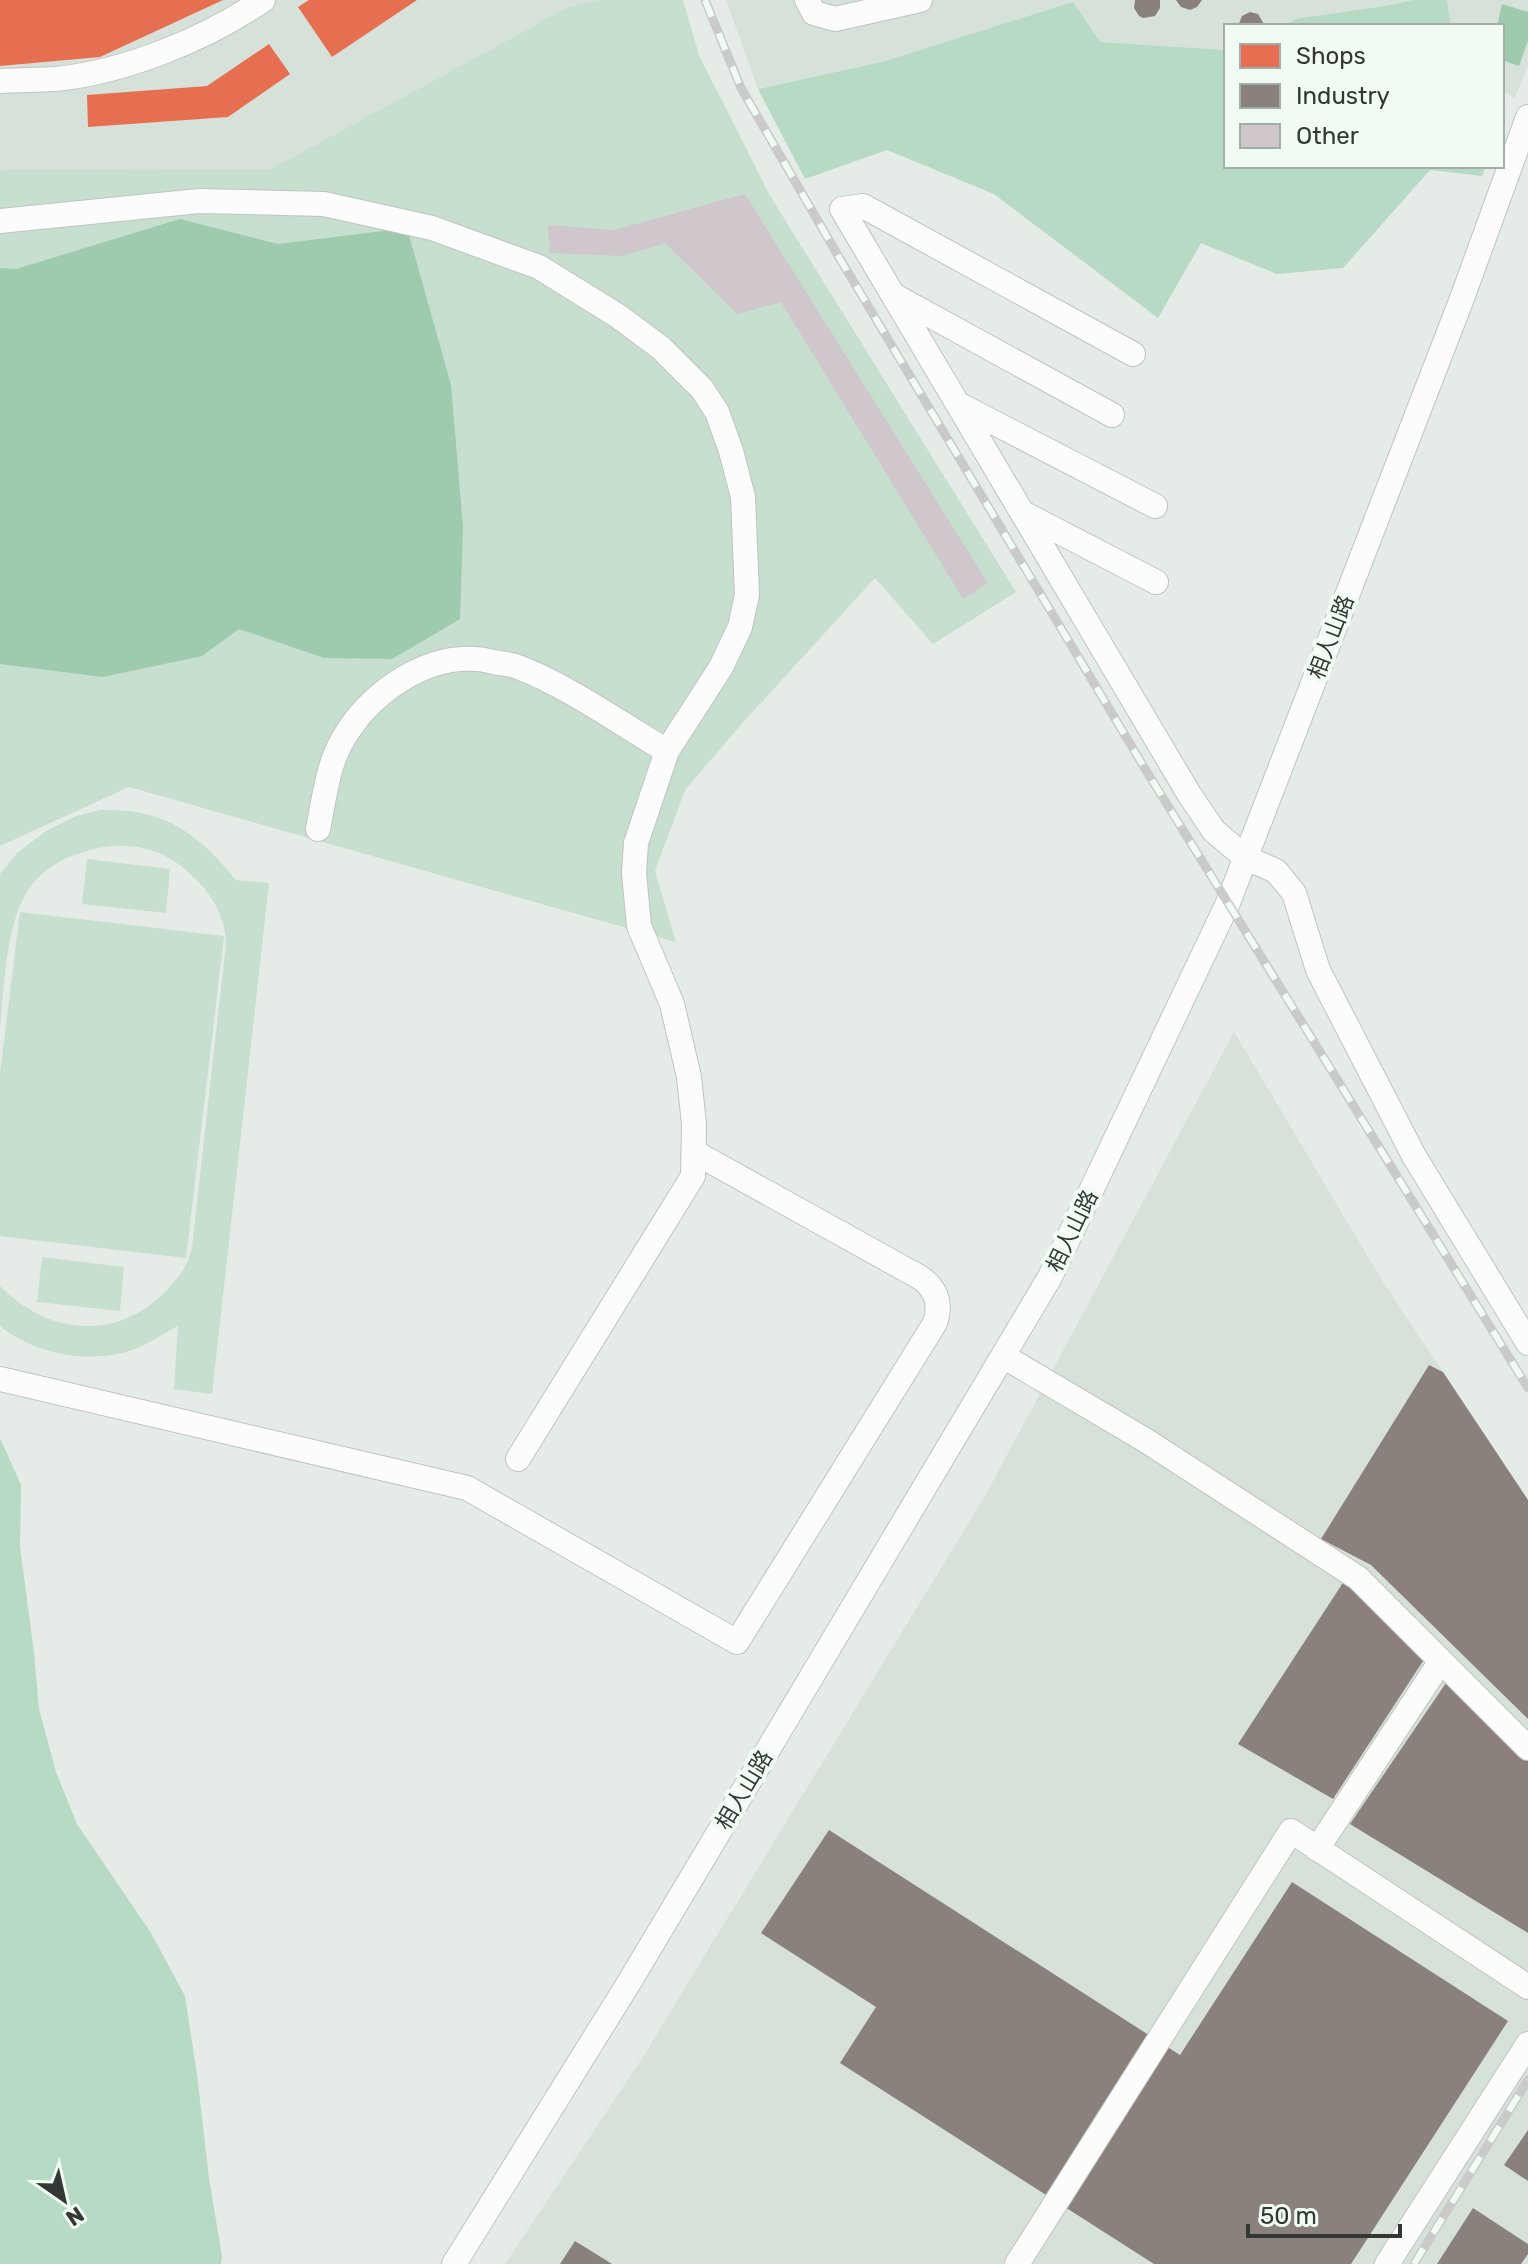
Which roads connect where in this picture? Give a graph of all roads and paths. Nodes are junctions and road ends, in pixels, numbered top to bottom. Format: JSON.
{"nodes":[{"id":1,"x":263,"y":0,"type":"edge"},
{"id":2,"x":807,"y":0,"type":"edge"},
{"id":3,"x":920,"y":0,"type":"edge"},
{"id":4,"x":0,"y":81,"type":"edge"},
{"id":5,"x":1528,"y":117,"type":"edge"},
{"id":6,"x":0,"y":221,"type":"edge"},
{"id":7,"x":893,"y":294,"type":"junction"},
{"id":8,"x":1133,"y":354,"type":"dead end"},
{"id":9,"x":958,"y":404,"type":"junction"},
{"id":10,"x":1112,"y":415,"type":"dead end"},
{"id":11,"x":1155,"y":506,"type":"dead end"},
{"id":12,"x":1022,"y":512,"type":"junction"},
{"id":13,"x":1156,"y":582,"type":"dead end"},
{"id":14,"x":667,"y":751,"type":"junction"},
{"id":15,"x":318,"y":829,"type":"dead end"},
{"id":16,"x":1246,"y":858,"type":"junction"},
{"id":17,"x":694,"y":1152,"type":"junction"},
{"id":18,"x":1528,"y":1343,"type":"edge"},
{"id":19,"x":1003,"y":1356,"type":"junction"},
{"id":20,"x":0,"y":1379,"type":"edge"},
{"id":21,"x":518,"y":1459,"type":"dead end"},
{"id":22,"x":1441,"y":1661,"type":"junction"},
{"id":23,"x":1528,"y":1748,"type":"edge"},
{"id":24,"x":1317,"y":1849,"type":"junction"},
{"id":25,"x":1528,"y":1987,"type":"edge"},
{"id":26,"x":1528,"y":2044,"type":"edge"},
{"id":27,"x":454,"y":2264,"type":"edge"},
{"id":28,"x":1017,"y":2264,"type":"edge"},
{"id":29,"x":1387,"y":2264,"type":"edge"}],
"edges":[{"from":1,"to":4,"type":"street"},
{"from":2,"to":3,"type":"street"},
{"from":5,"to":16,"type":"street","name":"相人山路"},
{"from":6,"to":14,"type":"street"},
{"from":7,"to":8,"type":"street"},
{"from":7,"to":9,"type":"street"},
{"from":7,"to":10,"type":"street"},
{"from":9,"to":11,"type":"street"},
{"from":9,"to":12,"type":"street"},
{"from":12,"to":13,"type":"street"},
{"from":12,"to":16,"type":"street"},
{"from":14,"to":15,"type":"street"},
{"from":14,"to":17,"type":"street"},
{"from":16,"to":18,"type":"street"},
{"from":16,"to":19,"type":"street","name":"相人山路"},
{"from":17,"to":20,"type":"street"},
{"from":17,"to":21,"type":"street"},
{"from":19,"to":22,"type":"street"},
{"from":19,"to":27,"type":"street","name":"相人山路"},
{"from":22,"to":23,"type":"street"},
{"from":22,"to":24,"type":"street"},
{"from":24,"to":25,"type":"street"},
{"from":24,"to":28,"type":"street"},
{"from":26,"to":29,"type":"street"}]}
